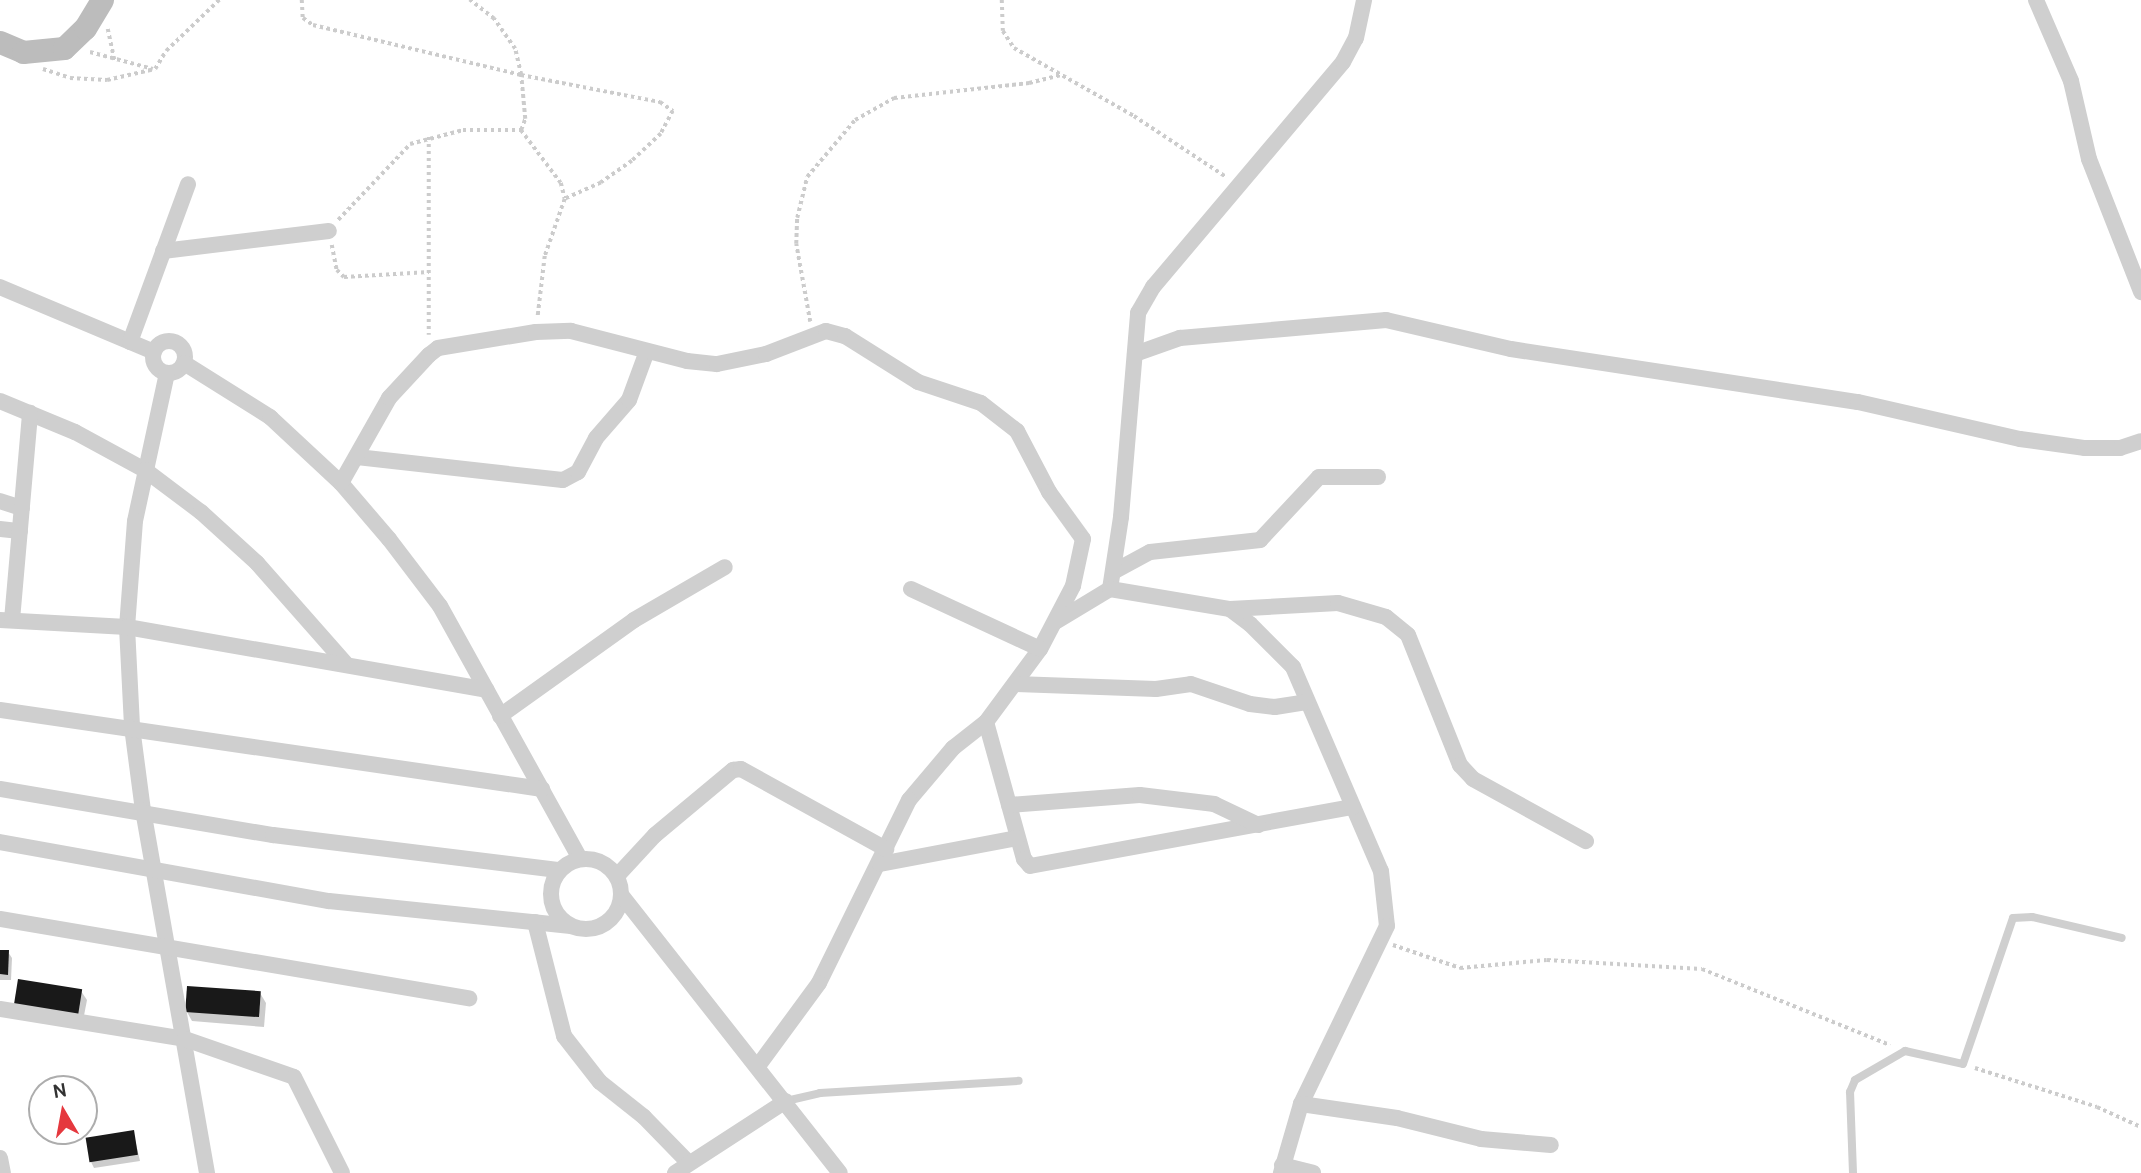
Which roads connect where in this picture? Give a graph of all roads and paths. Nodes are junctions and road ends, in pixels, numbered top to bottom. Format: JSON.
{"nodes":[{"id":1,"x":219,"y":0,"type":"edge"},
{"id":2,"x":302,"y":0,"type":"edge"},
{"id":3,"x":470,"y":0,"type":"edge"},
{"id":4,"x":1002,"y":0,"type":"edge"},
{"id":5,"x":1364,"y":0,"type":"edge"},
{"id":6,"x":2036,"y":0,"type":"edge"},
{"id":7,"x":102,"y":2,"type":"edge"},
{"id":8,"x":0,"y":42,"type":"edge"},
{"id":9,"x":74,"y":42,"type":"junction"},
{"id":10,"x":23,"y":52,"type":"junction"},
{"id":11,"x":115,"y":61,"type":"junction"},
{"id":12,"x":155,"y":69,"type":"junction"},
{"id":13,"x":522,"y":75,"type":"junction"},
{"id":14,"x":1062,"y":75,"type":"junction"},
{"id":15,"x":521,"y":130,"type":"junction"},
{"id":16,"x":429,"y":136,"type":"junction"},
{"id":17,"x":188,"y":184,"type":"dead end"},
{"id":18,"x":1240,"y":186,"type":"junction"},
{"id":19,"x":565,"y":199,"type":"junction"},
{"id":20,"x":329,"y":231,"type":"junction"},
{"id":21,"x":163,"y":251,"type":"junction"},
{"id":22,"x":429,"y":272,"type":"junction"},
{"id":23,"x":0,"y":287,"type":"edge"},
{"id":24,"x":2141,"y":292,"type":"edge"},
{"id":25,"x":536,"y":332,"type":"junction"},
{"id":26,"x":811,"y":334,"type":"junction"},
{"id":27,"x":130,"y":342,"type":"junction"},
{"id":28,"x":647,"y":351,"type":"junction"},
{"id":29,"x":154,"y":352,"type":"junction"},
{"id":30,"x":1135,"y":354,"type":"junction"},
{"id":31,"x":429,"y":355,"type":"junction"},
{"id":32,"x":184,"y":363,"type":"junction"},
{"id":33,"x":167,"y":373,"type":"junction"},
{"id":34,"x":0,"y":401,"type":"edge"},
{"id":35,"x":30,"y":413,"type":"junction"},
{"id":36,"x":2141,"y":441,"type":"edge"},
{"id":37,"x":357,"y":457,"type":"junction"},
{"id":38,"x":145,"y":470,"type":"junction"},
{"id":39,"x":1378,"y":477,"type":"dead end"},
{"id":40,"x":341,"y":483,"type":"junction"},
{"id":41,"x":0,"y":501,"type":"edge"},
{"id":42,"x":22,"y":508,"type":"junction"},
{"id":43,"x":0,"y":529,"type":"edge"},
{"id":44,"x":20,"y":531,"type":"junction"},
{"id":45,"x":725,"y":567,"type":"dead end"},
{"id":46,"x":1113,"y":572,"type":"junction"},
{"id":47,"x":911,"y":589,"type":"dead end"},
{"id":48,"x":1110,"y":589,"type":"junction"},
{"id":49,"x":1230,"y":609,"type":"junction"},
{"id":50,"x":6,"y":620,"type":"edge"},
{"id":51,"x":1057,"y":621,"type":"junction"},
{"id":52,"x":127,"y":627,"type":"junction"},
{"id":53,"x":1040,"y":649,"type":"junction"},
{"id":54,"x":347,"y":665,"type":"junction"},
{"id":55,"x":1015,"y":684,"type":"junction"},
{"id":56,"x":487,"y":690,"type":"junction"},
{"id":57,"x":1305,"y":702,"type":"junction"},
{"id":58,"x":0,"y":710,"type":"edge"},
{"id":59,"x":500,"y":716,"type":"junction"},
{"id":60,"x":986,"y":722,"type":"junction"},
{"id":61,"x":132,"y":727,"type":"junction"},
{"id":62,"x":0,"y":789,"type":"edge"},
{"id":63,"x":542,"y":789,"type":"junction"},
{"id":64,"x":1009,"y":805,"type":"junction"},
{"id":65,"x":1353,"y":807,"type":"junction"},
{"id":66,"x":144,"y":810,"type":"junction"},
{"id":67,"x":1258,"y":825,"type":"junction"},
{"id":68,"x":1017,"y":838,"type":"junction"},
{"id":69,"x":1586,"y":841,"type":"dead end"},
{"id":70,"x":0,"y":842,"type":"edge"},
{"id":71,"x":883,"y":856,"type":"junction"},
{"id":72,"x":580,"y":859,"type":"junction"},
{"id":73,"x":157,"y":869,"type":"junction"},
{"id":74,"x":560,"y":870,"type":"junction"},
{"id":75,"x":617,"y":876,"type":"junction"},
{"id":76,"x":622,"y":896,"type":"junction"},
{"id":77,"x":0,"y":919,"type":"edge"},
{"id":78,"x":535,"y":922,"type":"junction"},
{"id":79,"x":571,"y":926,"type":"junction"},
{"id":80,"x":2122,"y":937,"type":"dead end"},
{"id":81,"x":1381,"y":940,"type":"junction"},
{"id":82,"x":168,"y":944,"type":"junction"},
{"id":83,"x":469,"y":998,"type":"dead end"},
{"id":84,"x":0,"y":1009,"type":"edge"},
{"id":85,"x":185,"y":1039,"type":"junction"},
{"id":86,"x":1905,"y":1051,"type":"junction"},
{"id":87,"x":1963,"y":1064,"type":"junction"},
{"id":88,"x":758,"y":1066,"type":"junction"},
{"id":89,"x":1019,"y":1081,"type":"dead end"},
{"id":90,"x":786,"y":1101,"type":"junction"},
{"id":91,"x":1301,"y":1104,"type":"junction"},
{"id":92,"x":2141,"y":1127,"type":"edge"},
{"id":93,"x":1552,"y":1145,"type":"dead end"},
{"id":94,"x":0,"y":1158,"type":"edge"},
{"id":95,"x":687,"y":1161,"type":"junction"},
{"id":96,"x":1282,"y":1169,"type":"edge"},
{"id":97,"x":2,"y":1173,"type":"edge"},
{"id":98,"x":207,"y":1173,"type":"edge"},
{"id":99,"x":342,"y":1173,"type":"edge"},
{"id":100,"x":675,"y":1173,"type":"edge"},
{"id":101,"x":840,"y":1173,"type":"edge"},
{"id":102,"x":1313,"y":1173,"type":"edge"},
{"id":103,"x":1853,"y":1173,"type":"edge"}],
"edges":[{"from":1,"to":12,"type":"path"},
{"from":2,"to":13,"type":"path"},
{"from":3,"to":13,"type":"path"},
{"from":4,"to":14,"type":"path"},
{"from":5,"to":18,"type":"street"},
{"from":6,"to":24,"type":"street"},
{"from":7,"to":9,"type":"street"},
{"from":7,"to":11,"type":"path"},
{"from":8,"to":10,"type":"street"},
{"from":9,"to":10,"type":"street"},
{"from":9,"to":11,"type":"path"},
{"from":10,"to":12,"type":"path"},
{"from":11,"to":12,"type":"path"},
{"from":13,"to":15,"type":"path"},
{"from":13,"to":19,"type":"path"},
{"from":14,"to":18,"type":"path"},
{"from":14,"to":26,"type":"path"},
{"from":15,"to":16,"type":"path"},
{"from":15,"to":19,"type":"path"},
{"from":16,"to":20,"type":"path"},
{"from":16,"to":22,"type":"path"},
{"from":17,"to":21,"type":"street"},
{"from":18,"to":30,"type":"street"},
{"from":19,"to":25,"type":"path"},
{"from":20,"to":21,"type":"street"},
{"from":20,"to":22,"type":"path"},
{"from":21,"to":27,"type":"street"},
{"from":22,"to":31,"type":"path"},
{"from":23,"to":27,"type":"street"},
{"from":25,"to":28,"type":"street"},
{"from":25,"to":31,"type":"street"},
{"from":26,"to":28,"type":"street"},
{"from":26,"to":51,"type":"street"},
{"from":27,"to":29,"type":"street"},
{"from":28,"to":37,"type":"street"},
{"from":29,"to":32,"type":"street"},
{"from":29,"to":33,"type":"street"},
{"from":30,"to":36,"type":"street"},
{"from":30,"to":46,"type":"street"},
{"from":31,"to":37,"type":"street"},
{"from":32,"to":33,"type":"street"},
{"from":32,"to":40,"type":"street"},
{"from":33,"to":38,"type":"street"},
{"from":34,"to":35,"type":"street"},
{"from":35,"to":38,"type":"street"},
{"from":35,"to":42,"type":"street"},
{"from":37,"to":40,"type":"street"},
{"from":38,"to":52,"type":"street"},
{"from":38,"to":54,"type":"street"},
{"from":39,"to":46,"type":"street"},
{"from":40,"to":56,"type":"street"},
{"from":41,"to":42,"type":"street"},
{"from":42,"to":44,"type":"street"},
{"from":43,"to":44,"type":"street"},
{"from":44,"to":50,"type":"street"},
{"from":45,"to":59,"type":"street"},
{"from":46,"to":48,"type":"street"},
{"from":47,"to":53,"type":"street"},
{"from":48,"to":49,"type":"street"},
{"from":48,"to":51,"type":"street"},
{"from":49,"to":57,"type":"street"},
{"from":49,"to":69,"type":"street"},
{"from":50,"to":52,"type":"street"},
{"from":51,"to":53,"type":"street"},
{"from":52,"to":54,"type":"street"},
{"from":52,"to":61,"type":"street"},
{"from":53,"to":55,"type":"street"},
{"from":54,"to":56,"type":"street"},
{"from":55,"to":57,"type":"street"},
{"from":55,"to":60,"type":"street"},
{"from":56,"to":59,"type":"street"},
{"from":57,"to":65,"type":"street"},
{"from":58,"to":61,"type":"street"},
{"from":59,"to":63,"type":"street"},
{"from":60,"to":64,"type":"street"},
{"from":60,"to":71,"type":"street"},
{"from":61,"to":63,"type":"street"},
{"from":61,"to":66,"type":"street"},
{"from":62,"to":66,"type":"street"},
{"from":63,"to":72,"type":"street"},
{"from":64,"to":67,"type":"street"},
{"from":64,"to":68,"type":"street"},
{"from":65,"to":67,"type":"street"},
{"from":65,"to":81,"type":"street"},
{"from":66,"to":73,"type":"street"},
{"from":66,"to":74,"type":"street"},
{"from":67,"to":68,"type":"street"},
{"from":68,"to":71,"type":"street"},
{"from":70,"to":73,"type":"street"},
{"from":71,"to":75,"type":"street"},
{"from":71,"to":88,"type":"street"},
{"from":72,"to":74,"type":"street"},
{"from":72,"to":75,"type":"street"},
{"from":73,"to":78,"type":"street"},
{"from":73,"to":82,"type":"street"},
{"from":74,"to":79,"type":"street"},
{"from":75,"to":76,"type":"street"},
{"from":76,"to":79,"type":"street"},
{"from":76,"to":88,"type":"street"},
{"from":77,"to":82,"type":"street"},
{"from":78,"to":79,"type":"street"},
{"from":78,"to":95,"type":"street"},
{"from":80,"to":87,"type":"lane"},
{"from":81,"to":86,"type":"path"},
{"from":81,"to":91,"type":"street"},
{"from":82,"to":83,"type":"street"},
{"from":82,"to":85,"type":"street"},
{"from":84,"to":85,"type":"street"},
{"from":85,"to":98,"type":"street"},
{"from":85,"to":99,"type":"street"},
{"from":86,"to":87,"type":"lane"},
{"from":86,"to":103,"type":"lane"},
{"from":87,"to":92,"type":"path"},
{"from":88,"to":90,"type":"street"},
{"from":89,"to":90,"type":"lane"},
{"from":90,"to":95,"type":"street"},
{"from":90,"to":101,"type":"street"},
{"from":91,"to":93,"type":"street"},
{"from":91,"to":96,"type":"street"},
{"from":94,"to":97,"type":"street"},
{"from":95,"to":100,"type":"street"},
{"from":96,"to":102,"type":"street"}]}
